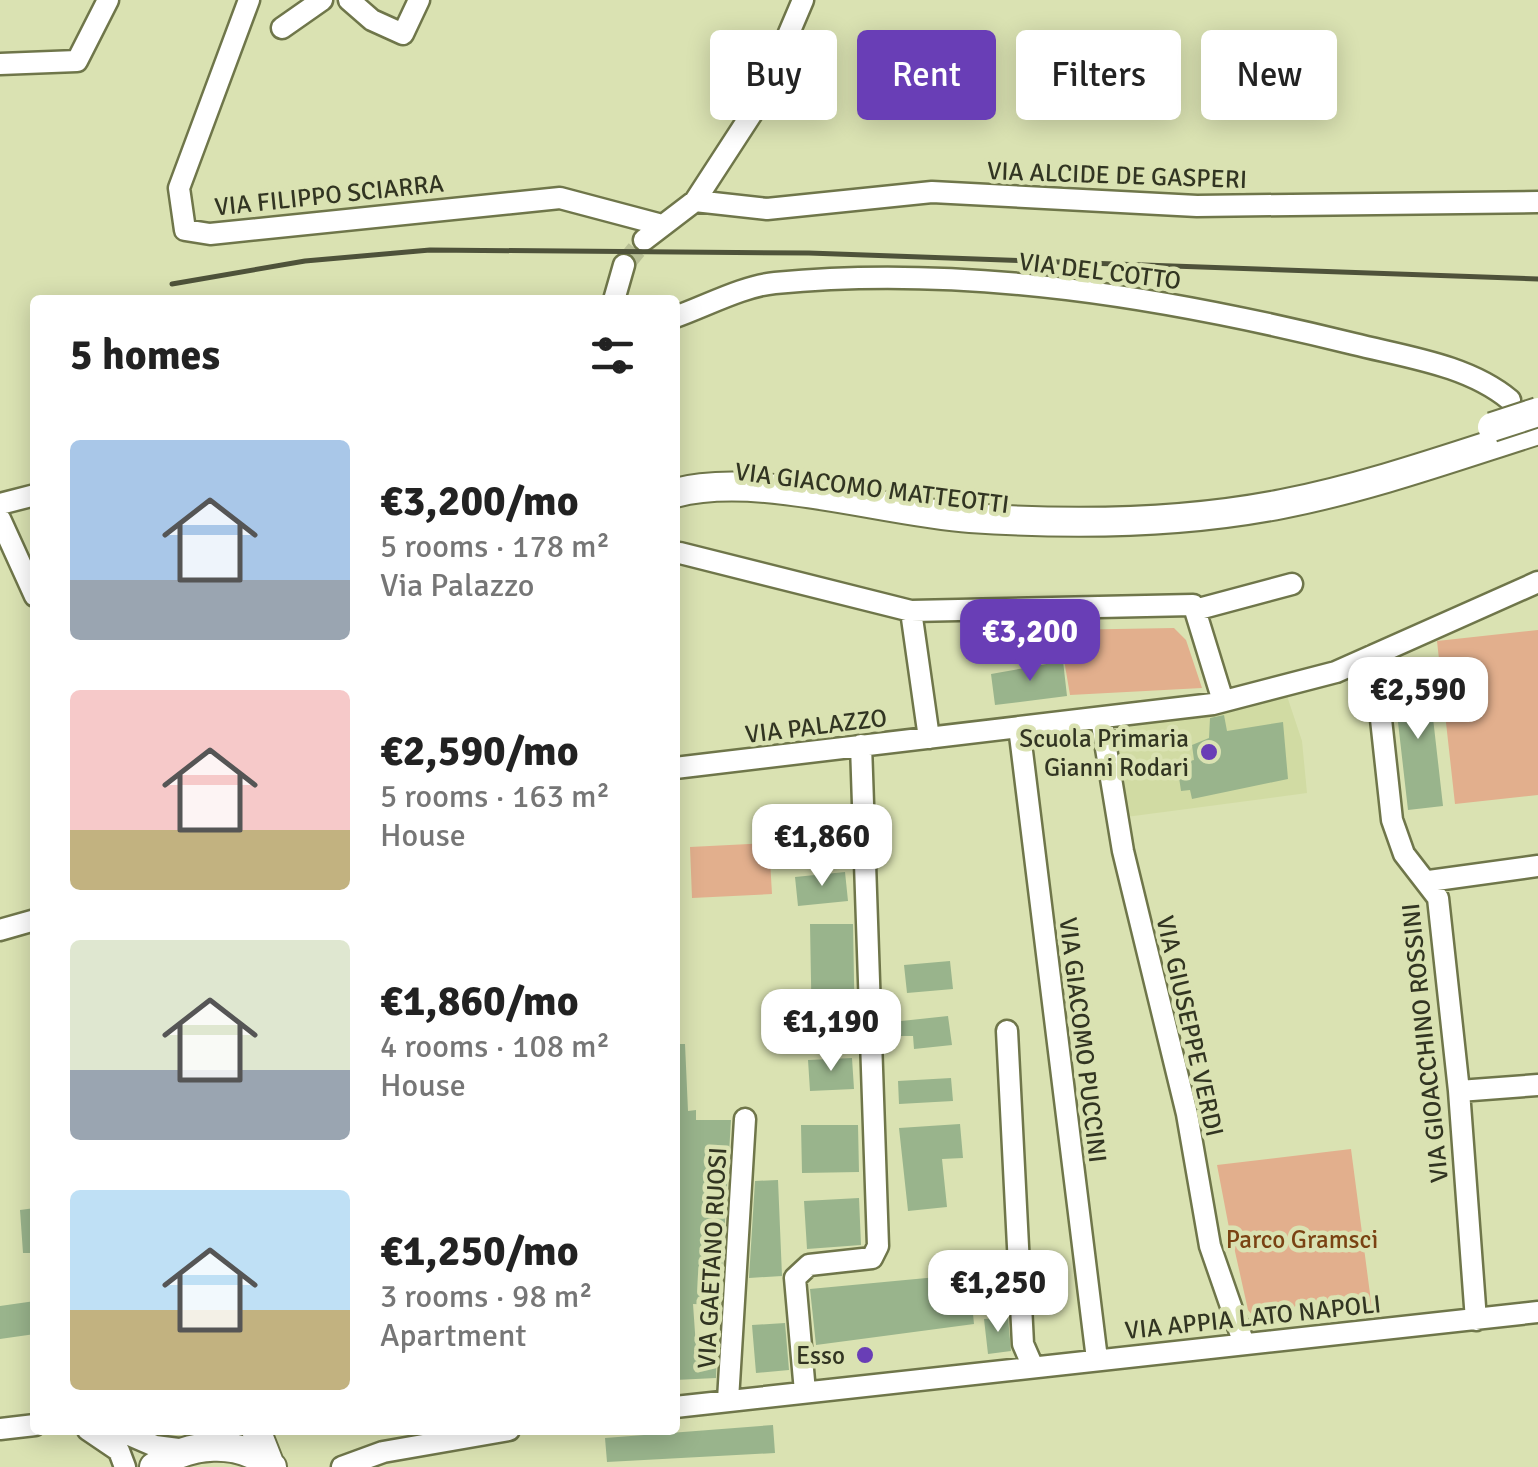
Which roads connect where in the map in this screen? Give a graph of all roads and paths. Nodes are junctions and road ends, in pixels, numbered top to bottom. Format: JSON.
{"nodes":[{"id":1,"x":108,"y":0,"type":"edge"},
{"id":2,"x":250,"y":0,"type":"edge"},
{"id":3,"x":322,"y":0,"type":"edge"},
{"id":4,"x":348,"y":0,"type":"edge"},
{"id":5,"x":419,"y":0,"type":"edge"},
{"id":6,"x":803,"y":0,"type":"edge"},
{"id":7,"x":282,"y":28,"type":"dead end"},
{"id":8,"x":0,"y":64,"type":"edge"},
{"id":9,"x":695,"y":201,"type":"junction"},
{"id":10,"x":1538,"y":202,"type":"edge"},
{"id":11,"x":624,"y":265,"type":"tunnel mouth"},
{"id":12,"x":612,"y":295,"type":"edge"},
{"id":13,"x":680,"y":315,"type":"edge"},
{"id":14,"x":1510,"y":400,"type":"dead end"},
{"id":15,"x":1538,"y":412,"type":"edge"},
{"id":16,"x":1538,"y":430,"type":"edge"},
{"id":17,"x":1486,"y":437,"type":"junction"},
{"id":18,"x":680,"y":474,"type":"edge"},
{"id":19,"x":680,"y":493,"type":"edge"},
{"id":20,"x":30,"y":497,"type":"edge"},
{"id":21,"x":0,"y":504,"type":"edge"},
{"id":22,"x":0,"y":519,"type":"edge"},
{"id":23,"x":680,"y":553,"type":"dead end"},
{"id":24,"x":1538,"y":582,"type":"edge"},
{"id":25,"x":1292,"y":584,"type":"dead end"},
{"id":26,"x":30,"y":585,"type":"edge"},
{"id":27,"x":1195,"y":610,"type":"junction"},
{"id":28,"x":911,"y":611,"type":"junction"},
{"id":29,"x":1374,"y":655,"type":"junction"},
{"id":30,"x":1224,"y":702,"type":"junction"},
{"id":31,"x":1102,"y":718,"type":"junction"},
{"id":32,"x":1018,"y":728,"type":"junction"},
{"id":33,"x":928,"y":738,"type":"junction"},
{"id":34,"x":861,"y":745,"type":"junction"},
{"id":35,"x":680,"y":767,"type":"edge"},
{"id":36,"x":1538,"y":866,"type":"edge"},
{"id":37,"x":1429,"y":881,"type":"junction"},
{"id":38,"x":30,"y":921,"type":"edge"},
{"id":39,"x":0,"y":930,"type":"edge"},
{"id":40,"x":1007,"y":1032,"type":"dead end"},
{"id":41,"x":1538,"y":1085,"type":"edge"},
{"id":42,"x":1459,"y":1091,"type":"junction"},
{"id":43,"x":745,"y":1119,"type":"dead end"},
{"id":44,"x":1538,"y":1312,"type":"edge"},
{"id":45,"x":1476,"y":1320,"type":"junction"},
{"id":46,"x":1243,"y":1341,"type":"junction"},
{"id":47,"x":1097,"y":1359,"type":"junction"},
{"id":48,"x":1033,"y":1367,"type":"junction"},
{"id":49,"x":805,"y":1392,"type":"junction"},
{"id":50,"x":728,"y":1400,"type":"junction"},
{"id":51,"x":680,"y":1406,"type":"edge"},
{"id":52,"x":30,"y":1426,"type":"edge"},
{"id":53,"x":0,"y":1430,"type":"edge"},
{"id":54,"x":95,"y":1435,"type":"edge"},
{"id":55,"x":130,"y":1435,"type":"edge"},
{"id":56,"x":258,"y":1435,"type":"edge"},
{"id":57,"x":475,"y":1435,"type":"edge"},
{"id":58,"x":222,"y":1438,"type":"edge"},
{"id":59,"x":440,"y":1440,"type":"junction"},
{"id":60,"x":186,"y":1450,"type":"junction"},
{"id":61,"x":274,"y":1466,"type":"edge"},
{"id":62,"x":346,"y":1466,"type":"edge"},
{"id":63,"x":125,"y":1467,"type":"edge"},
{"id":64,"x":154,"y":1467,"type":"edge"},
{"id":65,"x":402,"y":1467,"type":"edge"}],
"edges":[{"from":1,"to":8,"type":"street"},
{"from":2,"to":9,"type":"street","name":"VIA FILIPPO SCIARRA"},
{"from":3,"to":7,"type":"street"},
{"from":4,"to":5,"type":"street"},
{"from":6,"to":9,"type":"street"},
{"from":9,"to":10,"type":"street","name":"VIA ALCIDE DE GASPERI"},
{"from":11,"to":12,"type":"street"},
{"from":13,"to":14,"type":"street","name":"VIA DEL COTTO"},
{"from":15,"to":17,"type":"main road","name":"VIA GIACOMO MATTEOTTI","bridge":true},
{"from":16,"to":17,"type":"main road","name":"VIA GIACOMO MATTEOTTI"},
{"from":17,"to":18,"type":"main road","name":"VIA GIACOMO MATTEOTTI"},
{"from":17,"to":19,"type":"main road","name":"VIA GIACOMO MATTEOTTI"},
{"from":20,"to":21,"type":"street"},
{"from":22,"to":26,"type":"street"},
{"from":23,"to":28,"type":"street"},
{"from":24,"to":29,"type":"street","name":"VIA PALAZZO"},
{"from":25,"to":27,"type":"street"},
{"from":27,"to":28,"type":"street"},
{"from":27,"to":30,"type":"street"},
{"from":28,"to":33,"type":"street"},
{"from":29,"to":30,"type":"street","name":"VIA PALAZZO"},
{"from":29,"to":37,"type":"street","name":"VIA GIOACCHINO ROSSINI"},
{"from":30,"to":31,"type":"street","name":"VIA PALAZZO"},
{"from":31,"to":32,"type":"street","name":"VIA PALAZZO"},
{"from":31,"to":46,"type":"street","name":"VIA GIUSEPPE VERDI"},
{"from":32,"to":33,"type":"street","name":"VIA PALAZZO"},
{"from":32,"to":47,"type":"street","name":"VIA GIACOMO PUCCINI"},
{"from":33,"to":34,"type":"street","name":"VIA PALAZZO"},
{"from":34,"to":35,"type":"street","name":"VIA PALAZZO"},
{"from":34,"to":49,"type":"street"},
{"from":36,"to":37,"type":"street"},
{"from":37,"to":42,"type":"street","name":"VIA GIOACCHINO ROSSINI"},
{"from":38,"to":39,"type":"street"},
{"from":40,"to":48,"type":"street"},
{"from":41,"to":42,"type":"street"},
{"from":42,"to":45,"type":"street","name":"VIA GIOACCHINO ROSSINI"},
{"from":43,"to":50,"type":"street","name":"VIA GAETANO RUOSI"},
{"from":44,"to":45,"type":"street","name":"VIA APPIA LATO NAPOLI"},
{"from":45,"to":46,"type":"street","name":"VIA APPIA LATO NAPOLI"},
{"from":46,"to":47,"type":"street","name":"VIA APPIA LATO NAPOLI"},
{"from":47,"to":48,"type":"street","name":"VIA APPIA LATO NAPOLI"},
{"from":48,"to":49,"type":"street","name":"VIA APPIA LATO NAPOLI"},
{"from":49,"to":50,"type":"street","name":"VIA APPIA LATO NAPOLI"},
{"from":50,"to":51,"type":"street","name":"VIA APPIA LATO NAPOLI"},
{"from":52,"to":53,"type":"street"},
{"from":54,"to":63,"type":"street"},
{"from":55,"to":60,"type":"street"},
{"from":56,"to":61,"type":"main road"},
{"from":57,"to":59,"type":"street"},
{"from":58,"to":60,"type":"main road"},
{"from":58,"to":61,"type":"main road"},
{"from":59,"to":62,"type":"street"},
{"from":59,"to":65,"type":"street"},
{"from":60,"to":64,"type":"main road"}]}
